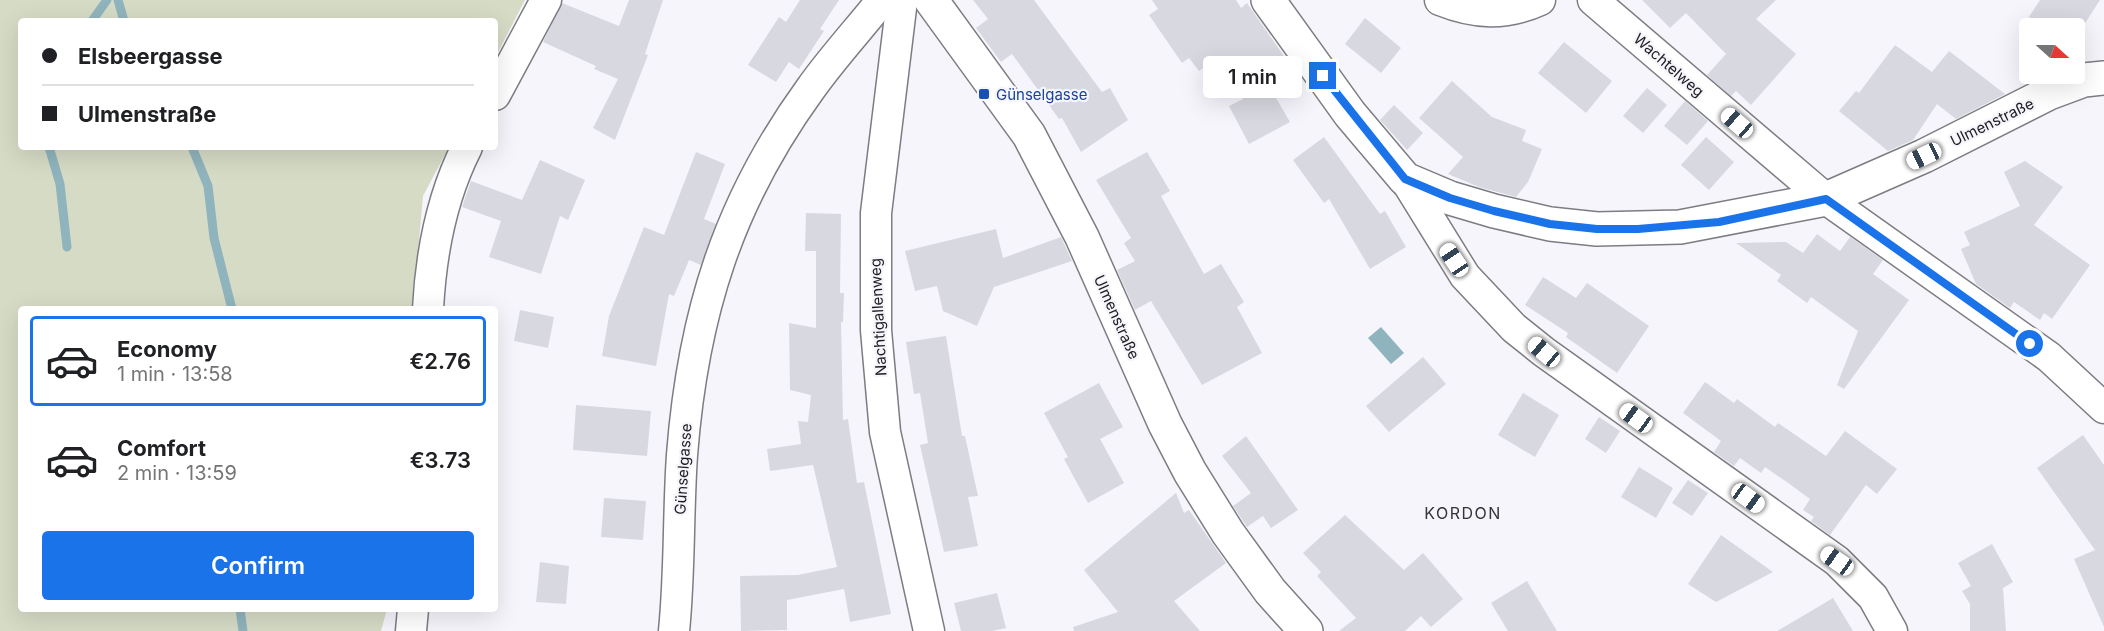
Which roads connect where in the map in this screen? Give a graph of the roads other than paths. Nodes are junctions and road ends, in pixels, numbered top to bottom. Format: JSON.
{"nodes":[{"id":1,"x":546,"y":0,"type":"edge"},
{"id":2,"x":882,"y":0,"type":"edge"},
{"id":3,"x":902,"y":0,"type":"edge"},
{"id":4,"x":931,"y":0,"type":"edge"},
{"id":5,"x":1268,"y":0,"type":"edge"},
{"id":6,"x":1440,"y":0,"type":"edge"},
{"id":7,"x":1540,"y":0,"type":"edge"},
{"id":8,"x":1593,"y":0,"type":"edge"},
{"id":9,"x":2104,"y":78,"type":"edge"},
{"id":10,"x":498,"y":88,"type":"edge"},
{"id":11,"x":466,"y":150,"type":"edge"},
{"id":12,"x":1405,"y":179,"type":"junction"},
{"id":13,"x":1826,"y":199,"type":"junction"},
{"id":14,"x":428,"y":306,"type":"edge"},
{"id":15,"x":2104,"y":408,"type":"edge"},
{"id":16,"x":413,"y":612,"type":"edge"},
{"id":17,"x":411,"y":631,"type":"edge"},
{"id":18,"x":674,"y":631,"type":"edge"},
{"id":19,"x":929,"y":631,"type":"edge"},
{"id":20,"x":1306,"y":631,"type":"edge"},
{"id":21,"x":1892,"y":631,"type":"edge"}],
"edges":[{"from":1,"to":10,"type":"street"},
{"from":2,"to":18,"type":"street","name":"Günselgasse"},
{"from":3,"to":19,"type":"street","name":"Nachtigallenweg"},
{"from":4,"to":20,"type":"street","name":"Ulmenstraße"},
{"from":5,"to":12,"type":"street","name":"Ulmenstraße"},
{"from":6,"to":7,"type":"street"},
{"from":8,"to":13,"type":"street","name":"Wachtelweg"},
{"from":9,"to":13,"type":"street","name":"Ulmenstraße"},
{"from":11,"to":14,"type":"street"},
{"from":12,"to":13,"type":"street","name":"Ulmenstraße"},
{"from":12,"to":21,"type":"street"},
{"from":13,"to":15,"type":"street","name":"Wachtelweg"},
{"from":16,"to":17,"type":"street"}]}
